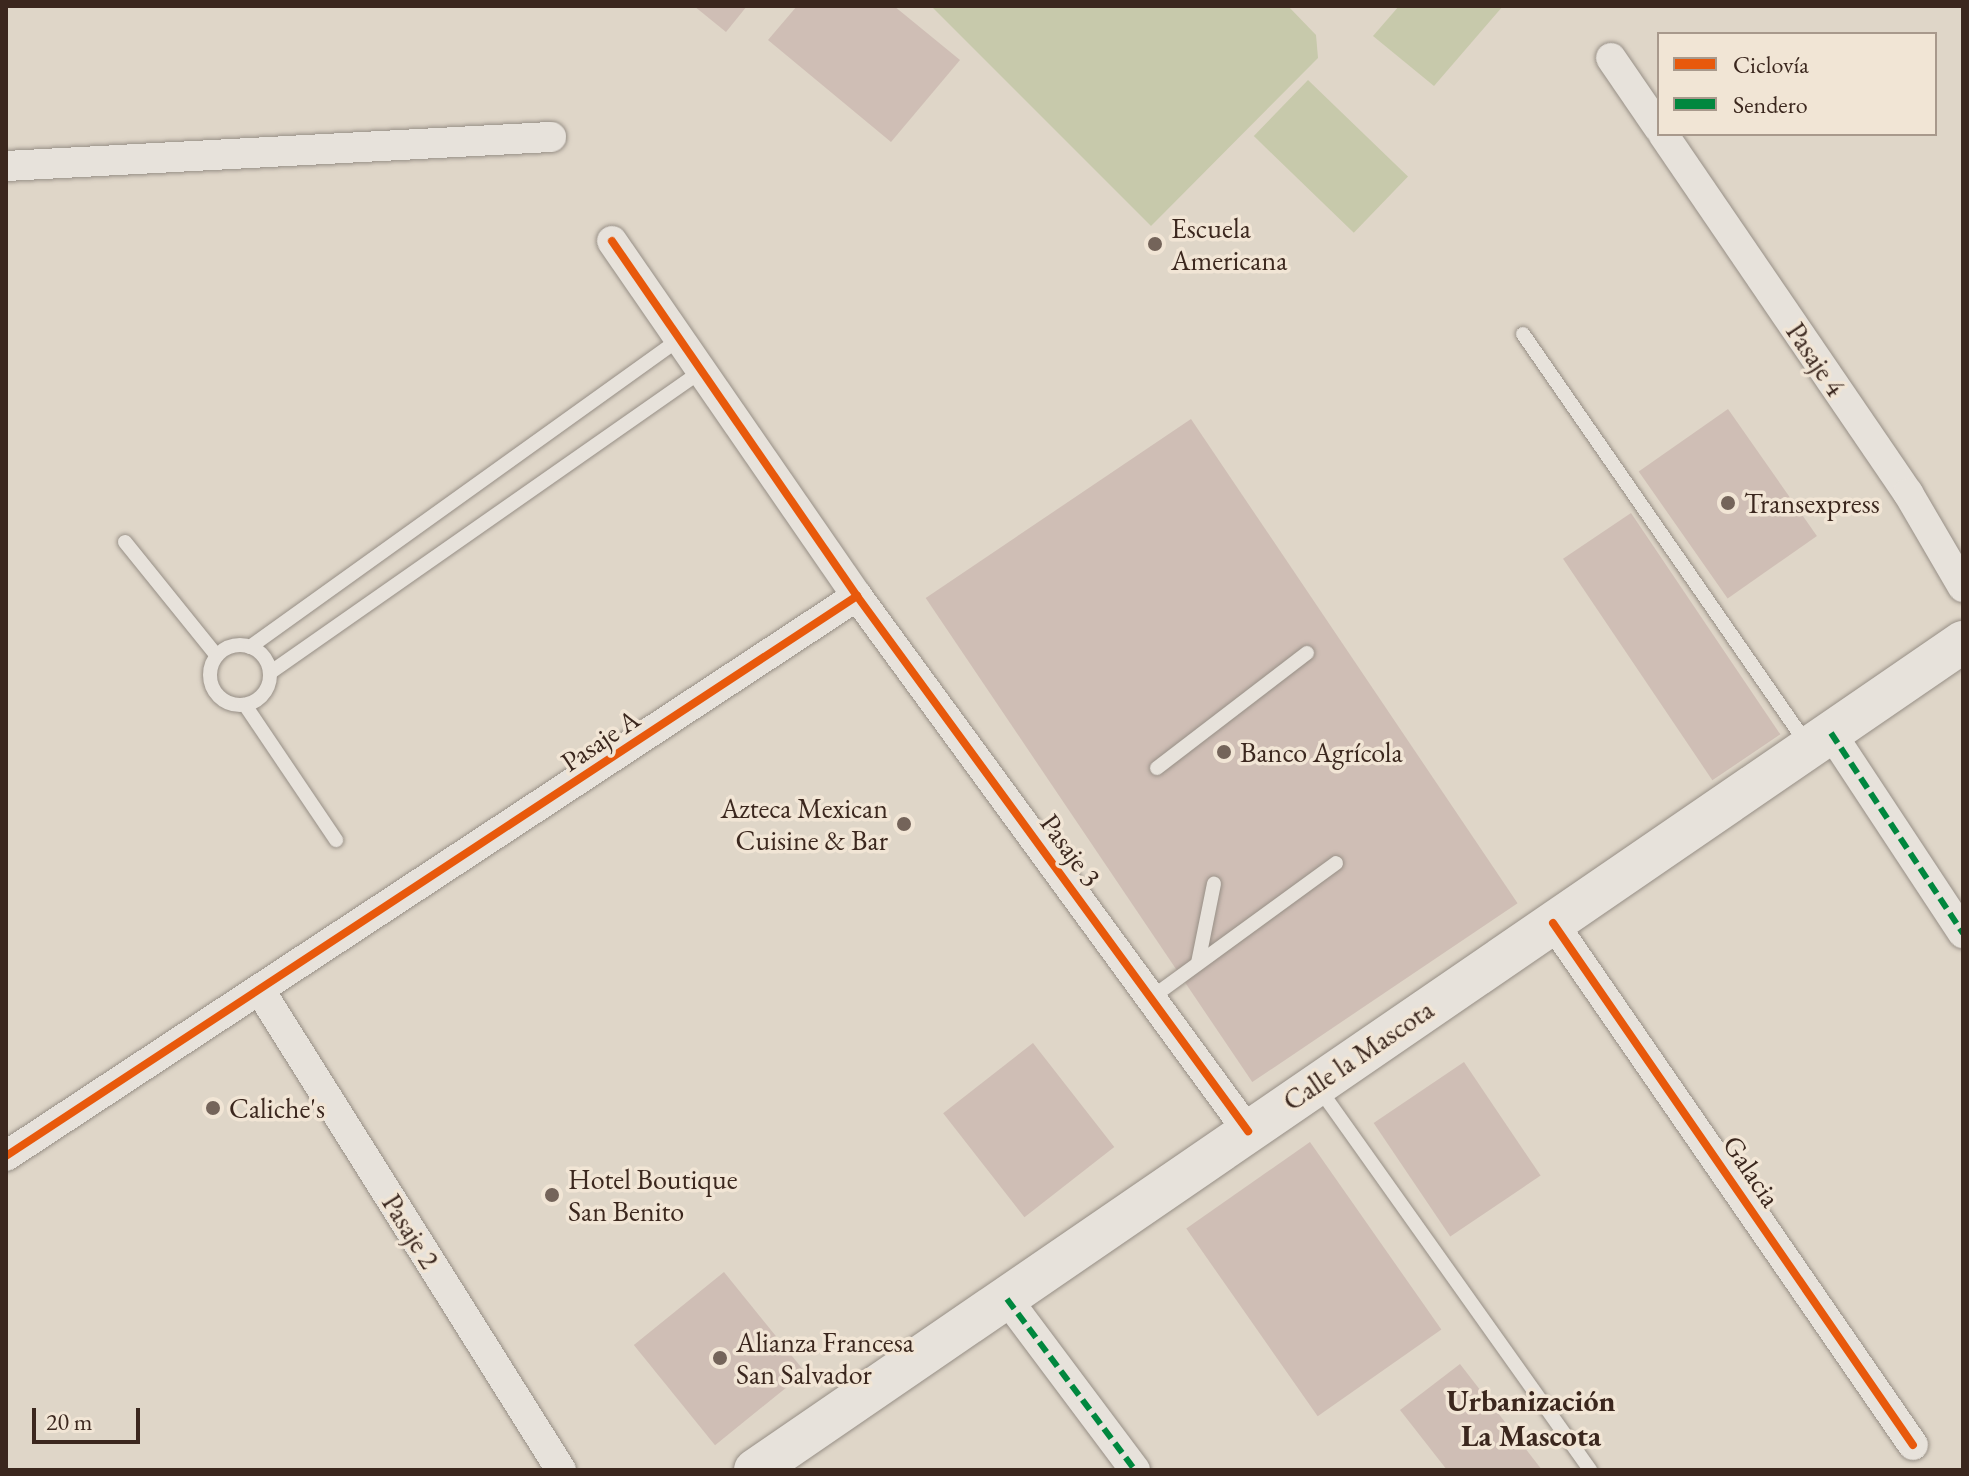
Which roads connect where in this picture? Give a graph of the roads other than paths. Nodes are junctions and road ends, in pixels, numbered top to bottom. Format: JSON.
{"nodes":[{"id":1,"x":1611,"y":58,"type":"dead end"},
{"id":2,"x":1657,"y":125,"type":"edge"},
{"id":3,"x":1664,"y":136,"type":"edge"},
{"id":4,"x":551,"y":137,"type":"dead end"},
{"id":5,"x":6,"y":166,"type":"edge"},
{"id":6,"x":612,"y":241,"type":"dead end"},
{"id":7,"x":1523,"y":334,"type":"dead end"},
{"id":8,"x":682,"y":338,"type":"junction"},
{"id":9,"x":704,"y":369,"type":"junction"},
{"id":10,"x":125,"y":542,"type":"dead end"},
{"id":11,"x":1963,"y":587,"type":"edge"},
{"id":12,"x":857,"y":596,"type":"junction"},
{"id":13,"x":1963,"y":642,"type":"edge"},
{"id":14,"x":250,"y":647,"type":"junction"},
{"id":15,"x":1307,"y":653,"type":"dead end"},
{"id":16,"x":217,"y":656,"type":"junction"},
{"id":17,"x":271,"y":672,"type":"junction"},
{"id":18,"x":245,"y":705,"type":"junction"},
{"id":19,"x":1820,"y":740,"type":"junction"},
{"id":20,"x":1157,"y":768,"type":"dead end"},
{"id":21,"x":336,"y":840,"type":"dead end"},
{"id":22,"x":1336,"y":863,"type":"dead end"},
{"id":23,"x":1214,"y":884,"type":"dead end"},
{"id":24,"x":1553,"y":923,"type":"junction"},
{"id":25,"x":1963,"y":933,"type":"edge"},
{"id":26,"x":1198,"y":963,"type":"junction"},
{"id":27,"x":261,"y":992,"type":"junction"},
{"id":28,"x":1151,"y":998,"type":"junction"},
{"id":29,"x":1316,"y":1083,"type":"junction"},
{"id":30,"x":1248,"y":1131,"type":"junction"},
{"id":31,"x":6,"y":1156,"type":"edge"},
{"id":32,"x":1007,"y":1299,"type":"junction"},
{"id":33,"x":1913,"y":1445,"type":"dead end"},
{"id":34,"x":561,"y":1470,"type":"edge"},
{"id":35,"x":755,"y":1470,"type":"edge"},
{"id":36,"x":1135,"y":1470,"type":"edge"},
{"id":37,"x":1590,"y":1470,"type":"edge"}],
"edges":[{"from":1,"to":2,"type":"street"},
{"from":3,"to":11,"type":"street","name":"Pasaje 4"},
{"from":4,"to":5,"type":"street"},
{"from":6,"to":8,"type":"street"},
{"from":7,"to":19,"type":"lane"},
{"from":8,"to":9,"type":"street"},
{"from":8,"to":14,"type":"lane"},
{"from":9,"to":12,"type":"street"},
{"from":9,"to":17,"type":"lane"},
{"from":10,"to":16,"type":"lane"},
{"from":12,"to":27,"type":"street","name":"Pasaje A"},
{"from":12,"to":28,"type":"street","name":"Pasaje 3"},
{"from":13,"to":19,"type":"main road","name":"Calle la Mascota"},
{"from":14,"to":16,"type":"lane"},
{"from":14,"to":17,"type":"lane"},
{"from":15,"to":20,"type":"lane"},
{"from":16,"to":18,"type":"lane"},
{"from":17,"to":18,"type":"lane"},
{"from":18,"to":21,"type":"lane"},
{"from":19,"to":24,"type":"main road","name":"Calle la Mascota"},
{"from":19,"to":25,"type":"street"},
{"from":22,"to":26,"type":"lane"},
{"from":23,"to":26,"type":"lane"},
{"from":24,"to":29,"type":"main road","name":"Calle la Mascota"},
{"from":24,"to":33,"type":"street","name":"Galacia"},
{"from":26,"to":28,"type":"lane"},
{"from":27,"to":31,"type":"street","name":"Pasaje A"},
{"from":27,"to":34,"type":"street","name":"Pasaje 2"},
{"from":28,"to":30,"type":"street","name":"Pasaje 3"},
{"from":29,"to":30,"type":"main road","name":"Calle la Mascota"},
{"from":29,"to":37,"type":"lane"},
{"from":30,"to":32,"type":"main road","name":"Calle la Mascota"},
{"from":32,"to":35,"type":"main road","name":"Calle la Mascota"},
{"from":32,"to":36,"type":"street"}]}
